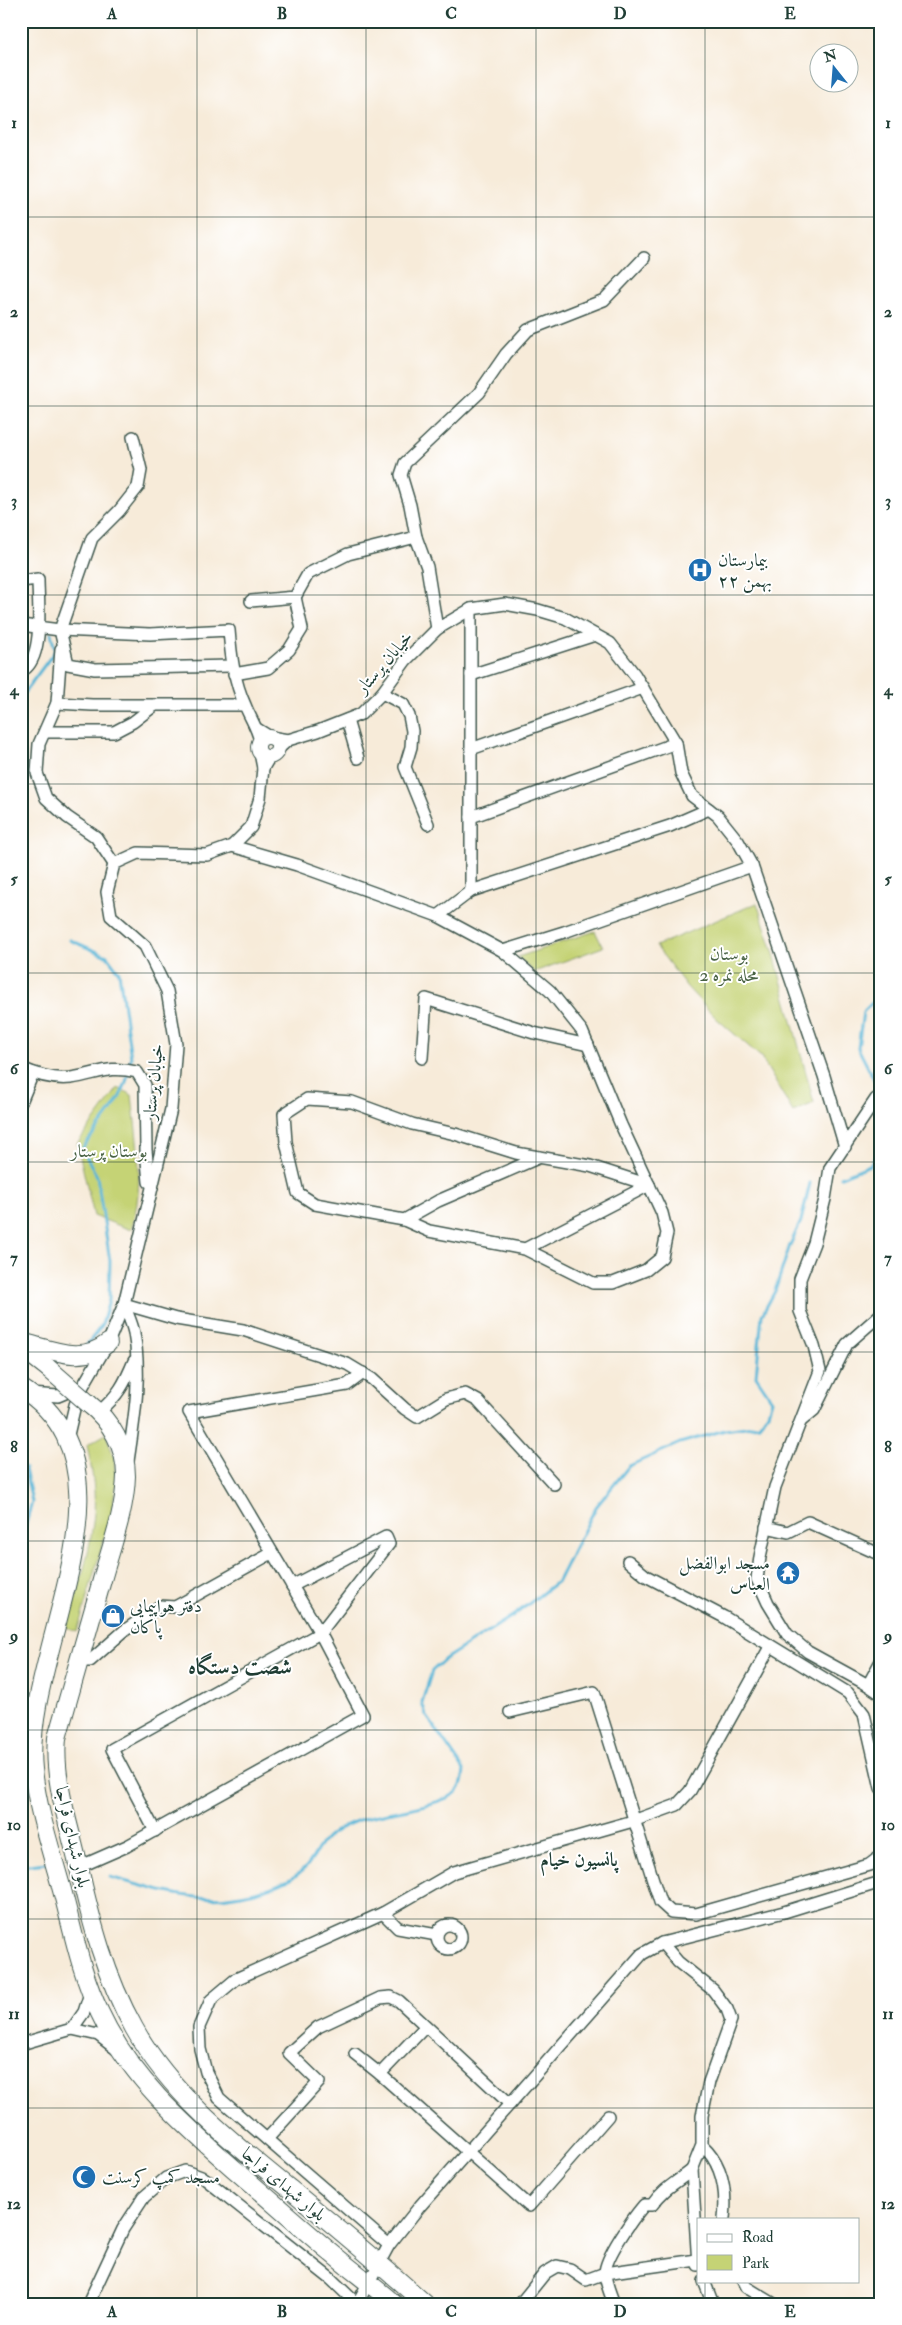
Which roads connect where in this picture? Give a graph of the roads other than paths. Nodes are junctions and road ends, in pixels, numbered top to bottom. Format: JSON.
{"nodes":[{"id":1,"x":644,"y":258,"type":"dead end"},
{"id":2,"x":133,"y":437,"type":"dead end"},
{"id":3,"x":416,"y":537,"type":"junction"},
{"id":4,"x":21,"y":581,"type":"edge"},
{"id":5,"x":296,"y":597,"type":"junction"},
{"id":6,"x":251,"y":601,"type":"dead end"},
{"id":7,"x":471,"y":609,"type":"junction"},
{"id":8,"x":21,"y":625,"type":"edge"},
{"id":9,"x":39,"y":627,"type":"junction"},
{"id":10,"x":437,"y":629,"type":"junction"},
{"id":11,"x":61,"y":634,"type":"junction"},
{"id":12,"x":595,"y":635,"type":"junction"},
{"id":13,"x":21,"y":668,"type":"edge"},
{"id":14,"x":233,"y":670,"type":"junction"},
{"id":15,"x":471,"y":675,"type":"junction"},
{"id":16,"x":643,"y":688,"type":"junction"},
{"id":17,"x":382,"y":693,"type":"junction"},
{"id":18,"x":57,"y":703,"type":"junction"},
{"id":19,"x":155,"y":705,"type":"junction"},
{"id":20,"x":244,"y":705,"type":"junction"},
{"id":21,"x":347,"y":720,"type":"junction"},
{"id":22,"x":45,"y":732,"type":"junction"},
{"id":23,"x":676,"y":743,"type":"junction"},
{"id":24,"x":265,"y":747,"type":"junction"},
{"id":25,"x":471,"y":749,"type":"junction"},
{"id":26,"x":358,"y":758,"type":"dead end"},
{"id":27,"x":709,"y":809,"type":"junction"},
{"id":28,"x":471,"y":817,"type":"junction"},
{"id":29,"x":428,"y":824,"type":"dead end"},
{"id":30,"x":232,"y":846,"type":"junction"},
{"id":31,"x":114,"y":864,"type":"junction"},
{"id":32,"x":752,"y":866,"type":"junction"},
{"id":33,"x":471,"y":891,"type":"junction"},
{"id":34,"x":438,"y":916,"type":"junction"},
{"id":35,"x":503,"y":951,"type":"junction"},
{"id":36,"x":588,"y":1045,"type":"junction"},
{"id":37,"x":422,"y":1058,"type":"dead end"},
{"id":38,"x":21,"y":1068,"type":"edge"},
{"id":39,"x":32,"y":1073,"type":"junction"},
{"id":40,"x":878,"y":1098,"type":"edge"},
{"id":41,"x":21,"y":1102,"type":"edge"},
{"id":42,"x":845,"y":1147,"type":"junction"},
{"id":43,"x":540,"y":1157,"type":"junction"},
{"id":44,"x":649,"y":1186,"type":"junction"},
{"id":45,"x":150,"y":1189,"type":"junction"},
{"id":46,"x":404,"y":1220,"type":"junction"},
{"id":47,"x":525,"y":1249,"type":"junction"},
{"id":48,"x":124,"y":1304,"type":"junction"},
{"id":49,"x":881,"y":1314,"type":"edge"},
{"id":50,"x":21,"y":1342,"type":"edge"},
{"id":51,"x":108,"y":1343,"type":"junction"},
{"id":52,"x":21,"y":1347,"type":"edge"},
{"id":53,"x":136,"y":1357,"type":"junction"},
{"id":54,"x":363,"y":1374,"type":"junction"},
{"id":55,"x":26,"y":1391,"type":"edge"},
{"id":56,"x":88,"y":1398,"type":"junction"},
{"id":57,"x":801,"y":1421,"type":"junction"},
{"id":58,"x":67,"y":1439,"type":"junction"},
{"id":59,"x":126,"y":1475,"type":"junction"},
{"id":60,"x":554,"y":1484,"type":"dead end"},
{"id":61,"x":766,"y":1527,"type":"junction"},
{"id":62,"x":272,"y":1552,"type":"junction"},
{"id":63,"x":881,"y":1555,"type":"edge"},
{"id":64,"x":628,"y":1561,"type":"dead end"},
{"id":65,"x":292,"y":1586,"type":"junction"},
{"id":66,"x":320,"y":1633,"type":"junction"},
{"id":67,"x":770,"y":1646,"type":"junction"},
{"id":68,"x":79,"y":1661,"type":"junction"},
{"id":69,"x":881,"y":1661,"type":"edge"},
{"id":70,"x":868,"y":1684,"type":"junction"},
{"id":71,"x":881,"y":1694,"type":"edge"},
{"id":72,"x":510,"y":1712,"type":"dead end"},
{"id":73,"x":881,"y":1788,"type":"edge"},
{"id":74,"x":633,"y":1821,"type":"junction"},
{"id":75,"x":155,"y":1831,"type":"junction"},
{"id":76,"x":881,"y":1856,"type":"edge"},
{"id":77,"x":79,"y":1867,"type":"junction"},
{"id":78,"x":881,"y":1882,"type":"edge"},
{"id":79,"x":383,"y":1913,"type":"junction"},
{"id":80,"x":437,"y":1935,"type":"dead end"},
{"id":81,"x":662,"y":1943,"type":"junction"},
{"id":82,"x":91,"y":1990,"type":"junction"},
{"id":83,"x":425,"y":2027,"type":"junction"},
{"id":84,"x":72,"y":2029,"type":"junction"},
{"id":85,"x":21,"y":2044,"type":"edge"},
{"id":86,"x":122,"y":2053,"type":"junction"},
{"id":87,"x":355,"y":2054,"type":"dead end"},
{"id":88,"x":380,"y":2074,"type":"junction"},
{"id":89,"x":510,"y":2104,"type":"junction"},
{"id":90,"x":608,"y":2116,"type":"dead end"},
{"id":91,"x":267,"y":2139,"type":"junction"},
{"id":92,"x":702,"y":2145,"type":"junction"},
{"id":93,"x":467,"y":2152,"type":"junction"},
{"id":94,"x":692,"y":2170,"type":"junction"},
{"id":95,"x":724,"y":2218,"type":"edge"},
{"id":96,"x":390,"y":2245,"type":"junction"},
{"id":97,"x":697,"y":2262,"type":"edge"},
{"id":98,"x":379,"y":2264,"type":"junction"},
{"id":99,"x":605,"y":2273,"type":"junction"},
{"id":100,"x":704,"y":2282,"type":"edge"},
{"id":101,"x":744,"y":2282,"type":"edge"},
{"id":102,"x":369,"y":2284,"type":"junction"},
{"id":103,"x":88,"y":2304,"type":"edge"},
{"id":104,"x":357,"y":2304,"type":"edge"},
{"id":105,"x":394,"y":2304,"type":"edge"},
{"id":106,"x":425,"y":2304,"type":"edge"},
{"id":107,"x":520,"y":2304,"type":"edge"},
{"id":108,"x":614,"y":2304,"type":"edge"},
{"id":109,"x":713,"y":2304,"type":"edge"},
{"id":110,"x":774,"y":2304,"type":"edge"}],
"edges":[{"from":1,"to":3,"type":"street"},
{"from":2,"to":11,"type":"street"},
{"from":3,"to":5,"type":"street"},
{"from":3,"to":10,"type":"street"},
{"from":4,"to":9,"type":"street"},
{"from":5,"to":6,"type":"street"},
{"from":5,"to":14,"type":"street"},
{"from":7,"to":10,"type":"street","name":"خیابان پرستار"},
{"from":7,"to":12,"type":"street","name":"خیابان پرستار"},
{"from":7,"to":15,"type":"street"},
{"from":8,"to":9,"type":"street"},
{"from":9,"to":11,"type":"street"},
{"from":9,"to":13,"type":"street"},
{"from":10,"to":17,"type":"street","name":"خیابان پرستار"},
{"from":11,"to":14,"type":"street"},
{"from":11,"to":14,"type":"street"},
{"from":11,"to":18,"type":"street"},
{"from":12,"to":15,"type":"street"},
{"from":12,"to":16,"type":"street","name":"خیابان پرستار"},
{"from":14,"to":20,"type":"street"},
{"from":15,"to":25,"type":"street"},
{"from":16,"to":23,"type":"street","name":"خیابان پرستار"},
{"from":16,"to":25,"type":"street"},
{"from":17,"to":21,"type":"street","name":"خیابان پرستار"},
{"from":17,"to":29,"type":"street"},
{"from":18,"to":19,"type":"street"},
{"from":18,"to":22,"type":"street"},
{"from":19,"to":20,"type":"street"},
{"from":19,"to":22,"type":"street"},
{"from":20,"to":24,"type":"street"},
{"from":21,"to":24,"type":"street","name":"خیابان پرستار"},
{"from":21,"to":26,"type":"street"},
{"from":22,"to":31,"type":"street"},
{"from":23,"to":27,"type":"street"},
{"from":23,"to":28,"type":"street"},
{"from":24,"to":30,"type":"street"},
{"from":25,"to":28,"type":"street"},
{"from":27,"to":32,"type":"street"},
{"from":27,"to":33,"type":"street"},
{"from":28,"to":33,"type":"street"},
{"from":30,"to":31,"type":"street"},
{"from":30,"to":34,"type":"street"},
{"from":31,"to":45,"type":"street","name":"خیابان پرستار"},
{"from":32,"to":35,"type":"street"},
{"from":32,"to":42,"type":"street"},
{"from":33,"to":34,"type":"street"},
{"from":34,"to":35,"type":"street"},
{"from":35,"to":36,"type":"street"},
{"from":36,"to":37,"type":"street"},
{"from":36,"to":44,"type":"street"},
{"from":38,"to":39,"type":"street"},
{"from":39,"to":41,"type":"street"},
{"from":39,"to":45,"type":"street"},
{"from":40,"to":42,"type":"street"},
{"from":42,"to":57,"type":"street"},
{"from":43,"to":44,"type":"street"},
{"from":43,"to":46,"type":"street"},
{"from":43,"to":46,"type":"street"},
{"from":44,"to":47,"type":"street"},
{"from":44,"to":47,"type":"street"},
{"from":45,"to":48,"type":"street","name":"خیابان پرستار"},
{"from":46,"to":47,"type":"street"},
{"from":48,"to":51,"type":"street","name":"خیابان پرستار"},
{"from":48,"to":53,"type":"street"},
{"from":48,"to":54,"type":"street"},
{"from":49,"to":57,"type":"street"},
{"from":50,"to":51,"type":"main road"},
{"from":51,"to":56,"type":"street","name":"خیابان پرستار"},
{"from":52,"to":56,"type":"main road","name":"بلوار شهدای فراجا","bridge":true},
{"from":53,"to":56,"type":"street"},
{"from":53,"to":59,"type":"street"},
{"from":54,"to":60,"type":"street"},
{"from":54,"to":62,"type":"street"},
{"from":55,"to":56,"type":"street"},
{"from":55,"to":58,"type":"main road","name":"بلوار شهدای فراجا"},
{"from":56,"to":58,"type":"street","name":"خیابان پرستار"},
{"from":56,"to":59,"type":"main road","name":"بلوار شهدای فراجا"},
{"from":57,"to":61,"type":"street"},
{"from":58,"to":82,"type":"main road","name":"بلوار شهدای فراجا"},
{"from":59,"to":68,"type":"main road","name":"بلوار شهدای فراجا"},
{"from":61,"to":63,"type":"street"},
{"from":61,"to":70,"type":"street"},
{"from":62,"to":65,"type":"street"},
{"from":62,"to":68,"type":"street"},
{"from":64,"to":67,"type":"street"},
{"from":65,"to":66,"type":"street"},
{"from":65,"to":66,"type":"street"},
{"from":66,"to":75,"type":"street"},
{"from":66,"to":75,"type":"street"},
{"from":67,"to":73,"type":"street"},
{"from":67,"to":74,"type":"street"},
{"from":68,"to":77,"type":"main road","name":"بلوار شهدای فراجا"},
{"from":69,"to":70,"type":"street"},
{"from":70,"to":71,"type":"street"},
{"from":72,"to":74,"type":"street"},
{"from":74,"to":76,"type":"street"},
{"from":74,"to":79,"type":"street"},
{"from":75,"to":77,"type":"street"},
{"from":77,"to":98,"type":"main road","name":"بلوار شهدای فراجا"},
{"from":78,"to":81,"type":"street"},
{"from":79,"to":80,"type":"street"},
{"from":79,"to":91,"type":"street"},
{"from":81,"to":89,"type":"street"},
{"from":81,"to":92,"type":"street"},
{"from":82,"to":84,"type":"street"},
{"from":82,"to":86,"type":"main road","name":"بلوار شهدای فراجا"},
{"from":83,"to":88,"type":"street"},
{"from":83,"to":89,"type":"street"},
{"from":83,"to":91,"type":"street"},
{"from":84,"to":85,"type":"street"},
{"from":84,"to":86,"type":"street"},
{"from":86,"to":102,"type":"main road","name":"بلوار شهدای فراجا"},
{"from":87,"to":88,"type":"street"},
{"from":88,"to":93,"type":"street"},
{"from":89,"to":93,"type":"street"},
{"from":90,"to":93,"type":"street"},
{"from":91,"to":96,"type":"street"},
{"from":92,"to":94,"type":"street"},
{"from":92,"to":95,"type":"street"},
{"from":93,"to":96,"type":"street"},
{"from":94,"to":97,"type":"street"},
{"from":94,"to":99,"type":"street"},
{"from":96,"to":98,"type":"street"},
{"from":97,"to":99,"type":"street"},
{"from":98,"to":102,"type":"street"},
{"from":98,"to":106,"type":"main road","name":"بلوار شهدای فراجا"},
{"from":99,"to":107,"type":"street"},
{"from":99,"to":108,"type":"street"},
{"from":100,"to":109,"type":"street"},
{"from":101,"to":110,"type":"street"},
{"from":102,"to":104,"type":"street"},
{"from":102,"to":105,"type":"main road","name":"بلوار شهدای فراجا"},
{"from":103,"to":104,"type":"street"}]}
